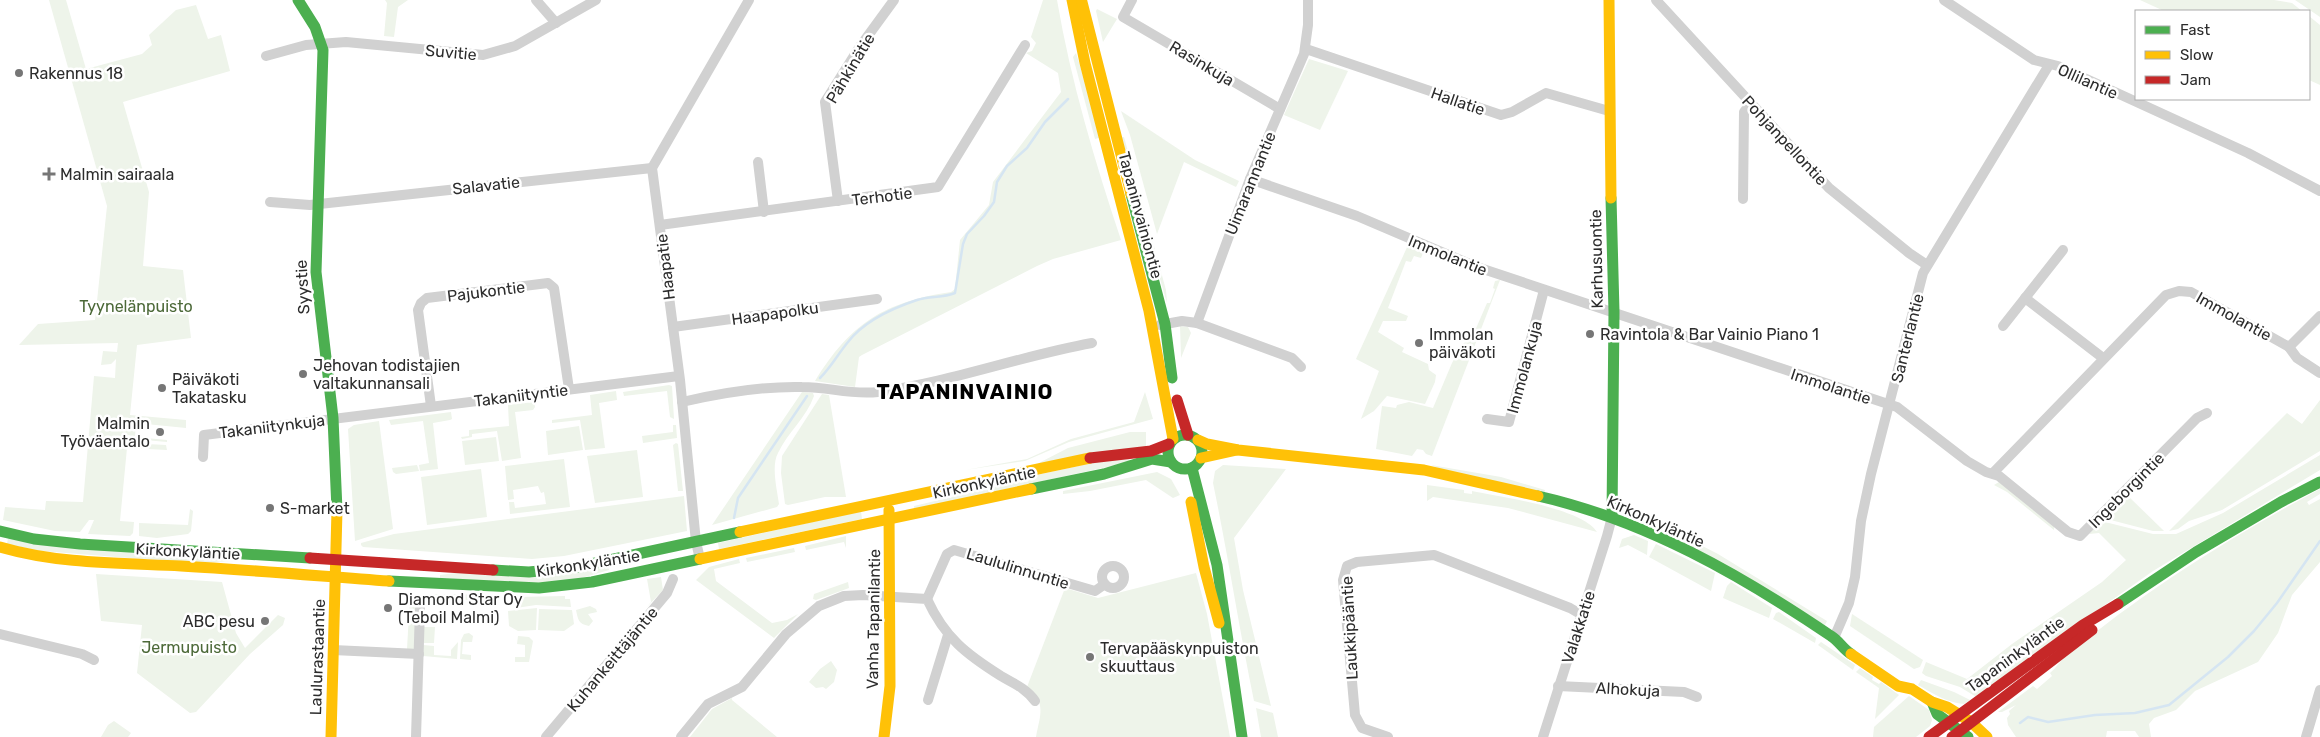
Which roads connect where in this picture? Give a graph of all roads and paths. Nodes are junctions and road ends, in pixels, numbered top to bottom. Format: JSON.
{"nodes":[{"id":1,"x":298,"y":0,"type":"edge"},
{"id":2,"x":536,"y":0,"type":"edge"},
{"id":3,"x":596,"y":0,"type":"edge"},
{"id":4,"x":749,"y":0,"type":"edge"},
{"id":5,"x":894,"y":0,"type":"edge"},
{"id":6,"x":1072,"y":0,"type":"edge"},
{"id":7,"x":1082,"y":0,"type":"edge"},
{"id":8,"x":1132,"y":0,"type":"edge"},
{"id":9,"x":1308,"y":0,"type":"edge"},
{"id":10,"x":1609,"y":0,"type":"edge"},
{"id":11,"x":1656,"y":0,"type":"edge"},
{"id":12,"x":1944,"y":0,"type":"edge"},
{"id":13,"x":556,"y":23,"type":"junction"},
{"id":14,"x":322,"y":44,"type":"junction"},
{"id":15,"x":1025,"y":45,"type":"dead end"},
{"id":16,"x":1306,"y":49,"type":"junction"},
{"id":17,"x":266,"y":56,"type":"dead end"},
{"id":18,"x":2049,"y":65,"type":"junction"},
{"id":19,"x":1751,"y":103,"type":"junction"},
{"id":20,"x":1280,"y":110,"type":"junction"},
{"id":21,"x":1609,"y":111,"type":"junction"},
{"id":22,"x":758,"y":162,"type":"dead end"},
{"id":23,"x":652,"y":168,"type":"junction"},
{"id":24,"x":1250,"y":179,"type":"junction"},
{"id":25,"x":2320,"y":191,"type":"edge"},
{"id":26,"x":1743,"y":200,"type":"dead end"},
{"id":27,"x":838,"y":201,"type":"junction"},
{"id":28,"x":270,"y":202,"type":"dead end"},
{"id":29,"x":319,"y":203,"type":"junction"},
{"id":30,"x":764,"y":212,"type":"junction"},
{"id":31,"x":660,"y":225,"type":"junction"},
{"id":32,"x":2063,"y":250,"type":"dead end"},
{"id":33,"x":1927,"y":265,"type":"junction"},
{"id":34,"x":1544,"y":290,"type":"junction"},
{"id":35,"x":2025,"y":298,"type":"junction"},
{"id":36,"x":877,"y":299,"type":"dead end"},
{"id":37,"x":1614,"y":312,"type":"junction"},
{"id":38,"x":2320,"y":316,"type":"edge"},
{"id":39,"x":1197,"y":323,"type":"junction"},
{"id":40,"x":1165,"y":324,"type":"junction"},
{"id":41,"x":1153,"y":326,"type":"junction"},
{"id":42,"x":2003,"y":326,"type":"dead end"},
{"id":43,"x":673,"y":327,"type":"junction"},
{"id":44,"x":1092,"y":343,"type":"dead end"},
{"id":45,"x":2289,"y":347,"type":"junction"},
{"id":46,"x":2103,"y":358,"type":"junction"},
{"id":47,"x":1302,"y":366,"type":"dead end"},
{"id":48,"x":2320,"y":373,"type":"edge"},
{"id":49,"x":679,"y":376,"type":"junction"},
{"id":50,"x":569,"y":389,"type":"junction"},
{"id":51,"x":682,"y":402,"type":"junction"},
{"id":52,"x":1889,"y":405,"type":"junction"},
{"id":53,"x":431,"y":406,"type":"junction"},
{"id":54,"x":2208,"y":413,"type":"dead end"},
{"id":55,"x":334,"y":418,"type":"junction"},
{"id":56,"x":1487,"y":419,"type":"dead end"},
{"id":57,"x":1193,"y":437,"type":"junction"},
{"id":58,"x":1171,"y":441,"type":"junction"},
{"id":59,"x":1238,"y":450,"type":"junction"},
{"id":60,"x":202,"y":457,"type":"dead end"},
{"id":61,"x":1201,"y":458,"type":"junction"},
{"id":62,"x":1170,"y":462,"type":"junction"},
{"id":63,"x":1188,"y":468,"type":"junction"},
{"id":64,"x":1993,"y":473,"type":"junction"},
{"id":65,"x":2320,"y":482,"type":"edge"},
{"id":66,"x":888,"y":501,"type":"junction"},
{"id":67,"x":1612,"y":517,"type":"junction"},
{"id":68,"x":890,"y":518,"type":"junction"},
{"id":69,"x":0,"y":531,"type":"edge"},
{"id":70,"x":696,"y":542,"type":"junction"},
{"id":71,"x":0,"y":547,"type":"edge"},
{"id":72,"x":700,"y":559,"type":"junction"},
{"id":73,"x":336,"y":560,"type":"junction"},
{"id":74,"x":336,"y":578,"type":"junction"},
{"id":75,"x":673,"y":579,"type":"dead end"},
{"id":76,"x":1105,"y":584,"type":"dead end"},
{"id":77,"x":891,"y":596,"type":"junction"},
{"id":78,"x":927,"y":599,"type":"junction"},
{"id":79,"x":2122,"y":602,"type":"junction"},
{"id":80,"x":420,"y":609,"type":"dead end"},
{"id":81,"x":1582,"y":615,"type":"junction"},
{"id":82,"x":0,"y":634,"type":"edge"},
{"id":83,"x":948,"y":635,"type":"junction"},
{"id":84,"x":1834,"y":638,"type":"junction"},
{"id":85,"x":333,"y":650,"type":"junction"},
{"id":86,"x":418,"y":654,"type":"junction"},
{"id":87,"x":94,"y":660,"type":"dead end"},
{"id":88,"x":1558,"y":686,"type":"junction"},
{"id":89,"x":2320,"y":690,"type":"edge"},
{"id":90,"x":1698,"y":696,"type":"dead end"},
{"id":91,"x":928,"y":700,"type":"dead end"},
{"id":92,"x":1035,"y":701,"type":"dead end"},
{"id":93,"x":1932,"y":702,"type":"junction"},
{"id":94,"x":1960,"y":714,"type":"junction"},
{"id":95,"x":1972,"y":722,"type":"junction"},
{"id":96,"x":1948,"y":723,"type":"junction"},
{"id":97,"x":1960,"y":735,"type":"edge"},
{"id":98,"x":331,"y":737,"type":"edge"},
{"id":99,"x":416,"y":737,"type":"edge"},
{"id":100,"x":546,"y":737,"type":"edge"},
{"id":101,"x":681,"y":737,"type":"edge"},
{"id":102,"x":884,"y":737,"type":"edge"},
{"id":103,"x":1242,"y":737,"type":"edge"},
{"id":104,"x":1388,"y":737,"type":"edge"},
{"id":105,"x":1542,"y":737,"type":"edge"},
{"id":106,"x":1928,"y":737,"type":"edge"},
{"id":107,"x":1987,"y":737,"type":"edge"},
{"id":108,"x":2306,"y":737,"type":"edge"}],
"edges":[{"from":1,"to":14,"type":"main road","name":"Syystie"},
{"from":2,"to":13,"type":"street"},
{"from":3,"to":13,"type":"street","name":"Suvitie"},
{"from":4,"to":23,"type":"street"},
{"from":5,"to":27,"type":"street","name":"Pähkinätie"},
{"from":6,"to":41,"type":"main road","name":"Tapaninvainiontie"},
{"from":7,"to":40,"type":"main road","name":"Tapaninvainiontie"},
{"from":8,"to":20,"type":"street","name":"Rasinkuja"},
{"from":9,"to":16,"type":"street","name":"Uimarannantie"},
{"from":10,"to":21,"type":"main road","name":"Karhusuontie"},
{"from":11,"to":19,"type":"street","name":"Pohjanpellontie"},
{"from":12,"to":18,"type":"street","name":"Ollilantie"},
{"from":13,"to":14,"type":"street","name":"Suvitie"},
{"from":14,"to":17,"type":"street","name":"Suvitie"},
{"from":14,"to":29,"type":"main road","name":"Syystie"},
{"from":15,"to":27,"type":"street","name":"Terhotie"},
{"from":16,"to":20,"type":"street","name":"Uimarannantie"},
{"from":16,"to":21,"type":"street","name":"Hallatie"},
{"from":18,"to":25,"type":"street","name":"Ollilantie"},
{"from":18,"to":33,"type":"street","name":"Santerlantie"},
{"from":19,"to":26,"type":"street"},
{"from":19,"to":33,"type":"street","name":"Pohjanpellontie"},
{"from":20,"to":24,"type":"street","name":"Uimarannantie"},
{"from":21,"to":37,"type":"main road","name":"Karhusuontie"},
{"from":22,"to":30,"type":"street"},
{"from":23,"to":29,"type":"street","name":"Salavatie"},
{"from":23,"to":31,"type":"street","name":"Haapatie"},
{"from":24,"to":34,"type":"street","name":"Immolantie"},
{"from":24,"to":39,"type":"street","name":"Uimarannantie"},
{"from":27,"to":30,"type":"street","name":"Terhotie"},
{"from":28,"to":29,"type":"street","name":"Salavatie"},
{"from":29,"to":55,"type":"main road","name":"Syystie"},
{"from":30,"to":31,"type":"street","name":"Terhotie"},
{"from":31,"to":43,"type":"street","name":"Haapatie"},
{"from":32,"to":35,"type":"street"},
{"from":33,"to":52,"type":"street","name":"Santerlantie"},
{"from":34,"to":37,"type":"street","name":"Immolantie"},
{"from":34,"to":56,"type":"street","name":"Immolankuja"},
{"from":35,"to":42,"type":"street"},
{"from":35,"to":46,"type":"street"},
{"from":36,"to":43,"type":"street","name":"Haapapolku"},
{"from":37,"to":52,"type":"street","name":"Immolantie"},
{"from":37,"to":67,"type":"main road","name":"Karhusuontie"},
{"from":38,"to":45,"type":"street","name":"Immolantie"},
{"from":39,"to":40,"type":"street"},
{"from":39,"to":47,"type":"street"},
{"from":40,"to":41,"type":"street"},
{"from":40,"to":57,"type":"main road","name":"Tapaninvainiontie"},
{"from":41,"to":58,"type":"main road","name":"Tapaninvainiontie"},
{"from":43,"to":49,"type":"street","name":"Haapatie"},
{"from":44,"to":51,"type":"street"},
{"from":45,"to":46,"type":"street","name":"Immolantie"},
{"from":45,"to":48,"type":"street"},
{"from":46,"to":64,"type":"street","name":"Immolantie"},
{"from":49,"to":50,"type":"street","name":"Takaniityntie"},
{"from":49,"to":51,"type":"street","name":"Haapatie"},
{"from":50,"to":53,"type":"street","name":"Takaniityntie"},
{"from":50,"to":53,"type":"street","name":"Pajukontie"},
{"from":51,"to":70,"type":"street","name":"Haapatie"},
{"from":52,"to":64,"type":"street","name":"Immolantie"},
{"from":52,"to":84,"type":"street","name":"Santerlantie"},
{"from":53,"to":55,"type":"street","name":"Takaniityntie"},
{"from":54,"to":64,"type":"street","name":"Ingeborgintie"},
{"from":55,"to":60,"type":"street","name":"Takaniitynkuja"},
{"from":55,"to":73,"type":"main road","name":"Syystie"},
{"from":57,"to":58,"type":"main road"},
{"from":57,"to":59,"type":"main road","name":"Kirkonkyläntie"},
{"from":57,"to":61,"type":"main road"},
{"from":58,"to":62,"type":"main road"},
{"from":58,"to":66,"type":"main road","name":"Kirkonkyläntie"},
{"from":59,"to":61,"type":"main road","name":"Kirkonkyläntie"},
{"from":59,"to":67,"type":"main road","name":"Kirkonkyläntie"},
{"from":61,"to":63,"type":"main road"},
{"from":62,"to":63,"type":"main road"},
{"from":62,"to":68,"type":"main road","name":"Kirkonkyläntie"},
{"from":63,"to":103,"type":"main road"},
{"from":65,"to":79,"type":"main road","name":"Tapaninkyläntie"},
{"from":66,"to":68,"type":"main road","name":"Vanha Tapanilantie"},
{"from":66,"to":70,"type":"main road","name":"Kirkonkyläntie"},
{"from":67,"to":81,"type":"street","name":"Valakkatie"},
{"from":67,"to":84,"type":"main road","name":"Kirkonkyläntie"},
{"from":68,"to":72,"type":"main road","name":"Kirkonkyläntie"},
{"from":68,"to":77,"type":"main road","name":"Vanha Tapanilantie"},
{"from":69,"to":73,"type":"main road","name":"Kirkonkyläntie"},
{"from":70,"to":72,"type":"street","name":"Haapatie"},
{"from":70,"to":73,"type":"main road","name":"Kirkonkyläntie"},
{"from":71,"to":74,"type":"main road","name":"Kirkonkyläntie"},
{"from":72,"to":74,"type":"main road","name":"Kirkonkyläntie"},
{"from":73,"to":74,"type":"main road","name":"Syystie"},
{"from":74,"to":85,"type":"main road","name":"Laulurastaantie"},
{"from":75,"to":100,"type":"street","name":"Kuhankeittäjäntie"},
{"from":76,"to":78,"type":"street","name":"Laululinnuntie"},
{"from":77,"to":78,"type":"street"},
{"from":77,"to":101,"type":"street"},
{"from":77,"to":102,"type":"main road","name":"Vanha Tapanilantie"},
{"from":78,"to":83,"type":"street"},
{"from":79,"to":94,"type":"main road","name":"Tapaninkyläntie"},
{"from":79,"to":95,"type":"main road","name":"Tapaninkyläntie"},
{"from":80,"to":86,"type":"street"},
{"from":81,"to":88,"type":"street","name":"Valakkatie"},
{"from":81,"to":104,"type":"street","name":"Laukkipääntie"},
{"from":82,"to":87,"type":"street"},
{"from":83,"to":91,"type":"street"},
{"from":83,"to":92,"type":"street"},
{"from":84,"to":93,"type":"main road","name":"Kirkonkyläntie"},
{"from":85,"to":86,"type":"street"},
{"from":85,"to":98,"type":"main road","name":"Laulurastaantie"},
{"from":86,"to":99,"type":"street"},
{"from":88,"to":90,"type":"street","name":"Alhokuja"},
{"from":88,"to":105,"type":"street","name":"Valakkatie"},
{"from":89,"to":108,"type":"street"},
{"from":93,"to":94,"type":"main road","name":"Kirkonkyläntie"},
{"from":93,"to":96,"type":"main road","name":"Kirkonkyläntie"},
{"from":94,"to":95,"type":"main road","name":"Kirkonkyläntie"},
{"from":94,"to":96,"type":"main road","name":"Tapaninkyläntie"},
{"from":95,"to":97,"type":"main road","name":"Tapaninkyläntie"},
{"from":95,"to":107,"type":"main road","name":"Kirkonkyläntie"},
{"from":96,"to":97,"type":"main road","name":"Kirkonkyläntie"},
{"from":96,"to":106,"type":"main road","name":"Tapaninkyläntie"}]}
